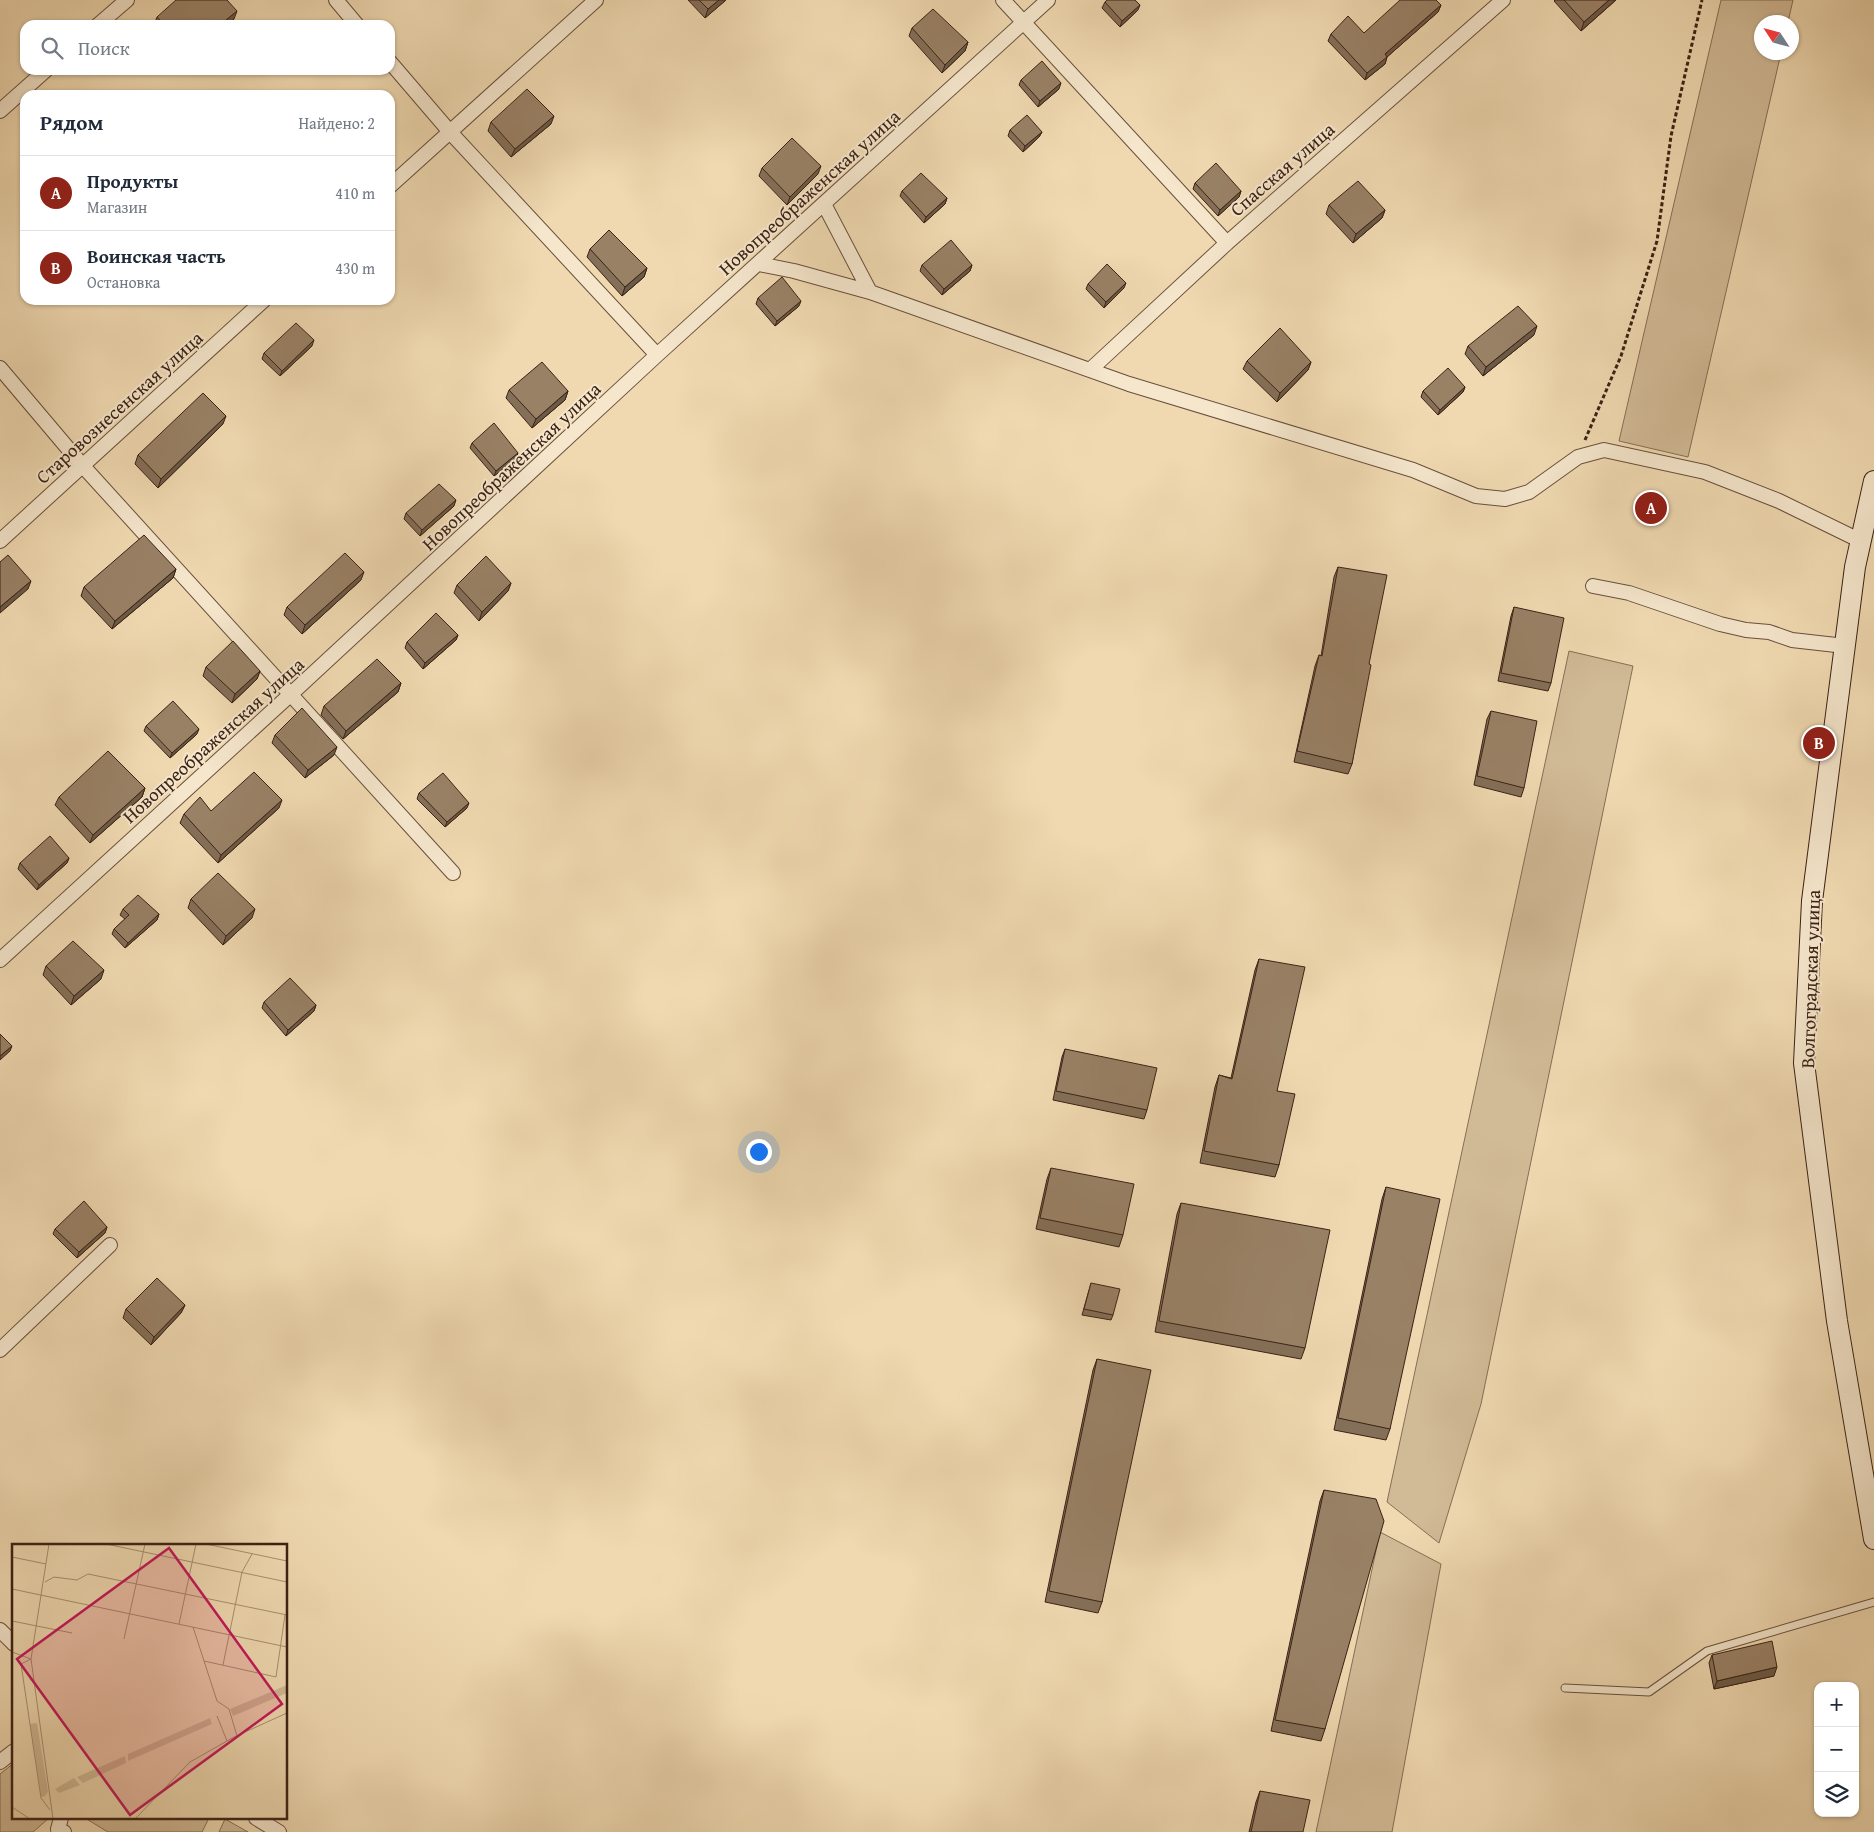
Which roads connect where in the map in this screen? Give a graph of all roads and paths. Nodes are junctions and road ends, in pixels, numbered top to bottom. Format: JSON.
{"nodes":[{"id":1,"x":127,"y":0,"type":"edge"},
{"id":2,"x":336,"y":0,"type":"edge"},
{"id":3,"x":596,"y":0,"type":"edge"},
{"id":4,"x":1003,"y":0,"type":"edge"},
{"id":5,"x":1048,"y":0,"type":"edge"},
{"id":6,"x":1503,"y":0,"type":"edge"},
{"id":7,"x":1702,"y":0,"type":"edge"},
{"id":8,"x":104,"y":20,"type":"edge"},
{"id":9,"x":353,"y":20,"type":"edge"},
{"id":10,"x":1023,"y":22,"type":"junction"},
{"id":11,"x":395,"y":68,"type":"edge"},
{"id":12,"x":40,"y":75,"type":"edge"},
{"id":13,"x":24,"y":90,"type":"edge"},
{"id":14,"x":20,"y":93,"type":"edge"},
{"id":15,"x":0,"y":111,"type":"edge"},
{"id":16,"x":450,"y":132,"type":"junction"},
{"id":17,"x":395,"y":182,"type":"edge"},
{"id":18,"x":824,"y":204,"type":"junction"},
{"id":19,"x":1227,"y":242,"type":"junction"},
{"id":20,"x":758,"y":264,"type":"junction"},
{"id":21,"x":870,"y":292,"type":"junction"},
{"id":22,"x":258,"y":305,"type":"edge"},
{"id":23,"x":657,"y":356,"type":"junction"},
{"id":24,"x":0,"y":368,"type":"edge"},
{"id":25,"x":1090,"y":370,"type":"junction"},
{"id":26,"x":1578,"y":456,"type":"junction"},
{"id":27,"x":82,"y":465,"type":"junction"},
{"id":28,"x":1874,"y":481,"type":"edge"},
{"id":29,"x":1861,"y":541,"type":"junction"},
{"id":30,"x":0,"y":542,"type":"edge"},
{"id":31,"x":1593,"y":586,"type":"dead end"},
{"id":32,"x":1845,"y":646,"type":"junction"},
{"id":33,"x":291,"y":694,"type":"junction"},
{"id":34,"x":453,"y":873,"type":"dead end"},
{"id":35,"x":0,"y":960,"type":"edge"},
{"id":36,"x":110,"y":1246,"type":"dead end"},
{"id":37,"x":0,"y":1350,"type":"edge"},
{"id":38,"x":1874,"y":1539,"type":"edge"},
{"id":39,"x":1874,"y":1602,"type":"edge"},
{"id":40,"x":0,"y":1630,"type":"edge"},
{"id":41,"x":12,"y":1642,"type":"edge"},
{"id":42,"x":1565,"y":1688,"type":"dead end"},
{"id":43,"x":12,"y":1753,"type":"edge"},
{"id":44,"x":0,"y":1762,"type":"edge"},
{"id":45,"x":259,"y":1820,"type":"edge"},
{"id":46,"x":279,"y":1832,"type":"edge"}],
"edges":[{"from":1,"to":8,"type":"street"},
{"from":2,"to":9,"type":"street"},
{"from":3,"to":16,"type":"street"},
{"from":4,"to":10,"type":"street"},
{"from":5,"to":10,"type":"street","name":"Новопреображенская улица"},
{"from":6,"to":19,"type":"street","name":"Спасская улица"},
{"from":7,"to":26,"type":"path"},
{"from":10,"to":18,"type":"street","name":"Новопреображенская улица"},
{"from":10,"to":19,"type":"street"},
{"from":11,"to":16,"type":"street"},
{"from":12,"to":13,"type":"street"},
{"from":14,"to":15,"type":"street"},
{"from":16,"to":17,"type":"street"},
{"from":16,"to":23,"type":"street"},
{"from":18,"to":20,"type":"street","name":"Новопреображенская улица"},
{"from":18,"to":21,"type":"street"},
{"from":19,"to":25,"type":"street","name":"Спасская улица"},
{"from":20,"to":21,"type":"street"},
{"from":20,"to":23,"type":"street","name":"Новопреображенская улица"},
{"from":21,"to":25,"type":"street"},
{"from":22,"to":27,"type":"street","name":"Старовознесенская улица"},
{"from":23,"to":33,"type":"street","name":"Новопреображенская улица"},
{"from":24,"to":27,"type":"street"},
{"from":25,"to":26,"type":"street"},
{"from":26,"to":29,"type":"street"},
{"from":27,"to":30,"type":"street","name":"Старовознесенская улица"},
{"from":27,"to":33,"type":"street"},
{"from":28,"to":29,"type":"main road","name":"Волгоградская улица"},
{"from":29,"to":32,"type":"main road","name":"Волгоградская улица"},
{"from":31,"to":32,"type":"street"},
{"from":32,"to":38,"type":"main road","name":"Волгоградская улица"},
{"from":33,"to":34,"type":"street"},
{"from":33,"to":35,"type":"street","name":"Новопреображенская улица"},
{"from":36,"to":37,"type":"street"},
{"from":39,"to":42,"type":"lane"},
{"from":40,"to":41,"type":"street"},
{"from":43,"to":44,"type":"street"},
{"from":45,"to":46,"type":"street"}]}
